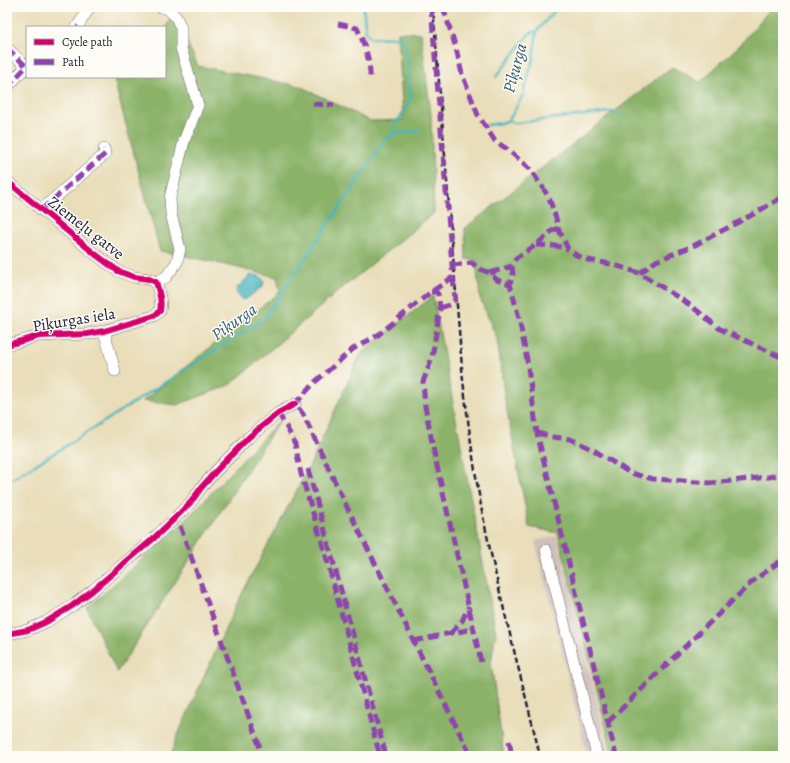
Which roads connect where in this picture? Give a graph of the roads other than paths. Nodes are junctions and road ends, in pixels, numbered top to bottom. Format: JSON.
{"nodes":[{"id":1,"x":90,"y":7,"type":"edge"},
{"id":2,"x":166,"y":8,"type":"edge"},
{"id":3,"x":77,"y":26,"type":"edge"},
{"id":4,"x":7,"y":48,"type":"edge"},
{"id":5,"x":26,"y":66,"type":"edge"},
{"id":6,"x":7,"y":87,"type":"edge"},
{"id":7,"x":104,"y":149,"type":"dead end"},
{"id":8,"x":7,"y":181,"type":"edge"},
{"id":9,"x":41,"y":210,"type":"junction"},
{"id":10,"x":156,"y":282,"type":"junction"},
{"id":11,"x":104,"y":331,"type":"junction"},
{"id":12,"x":7,"y":345,"type":"edge"},
{"id":13,"x":115,"y":371,"type":"dead end"},
{"id":14,"x":296,"y":404,"type":"dead end"},
{"id":15,"x":546,"y":550,"type":"dead end"},
{"id":16,"x":7,"y":634,"type":"edge"},
{"id":17,"x":597,"y":756,"type":"edge"}],
"edges":[{"from":1,"to":3,"type":"street"},
{"from":2,"to":10,"type":"street"},
{"from":4,"to":5,"type":"street"},
{"from":5,"to":6,"type":"street"},
{"from":7,"to":9,"type":"street"},
{"from":8,"to":9,"type":"street","name":"Ziemeļu gatve"},
{"from":9,"to":10,"type":"street","name":"Ziemeļu gatve"},
{"from":10,"to":11,"type":"street","name":"Piķurgas iela"},
{"from":11,"to":12,"type":"street","name":"Piķurgas iela"},
{"from":11,"to":13,"type":"street","name":"Piķurgas iela"},
{"from":14,"to":16,"type":"street"},
{"from":15,"to":17,"type":"street"}]}
